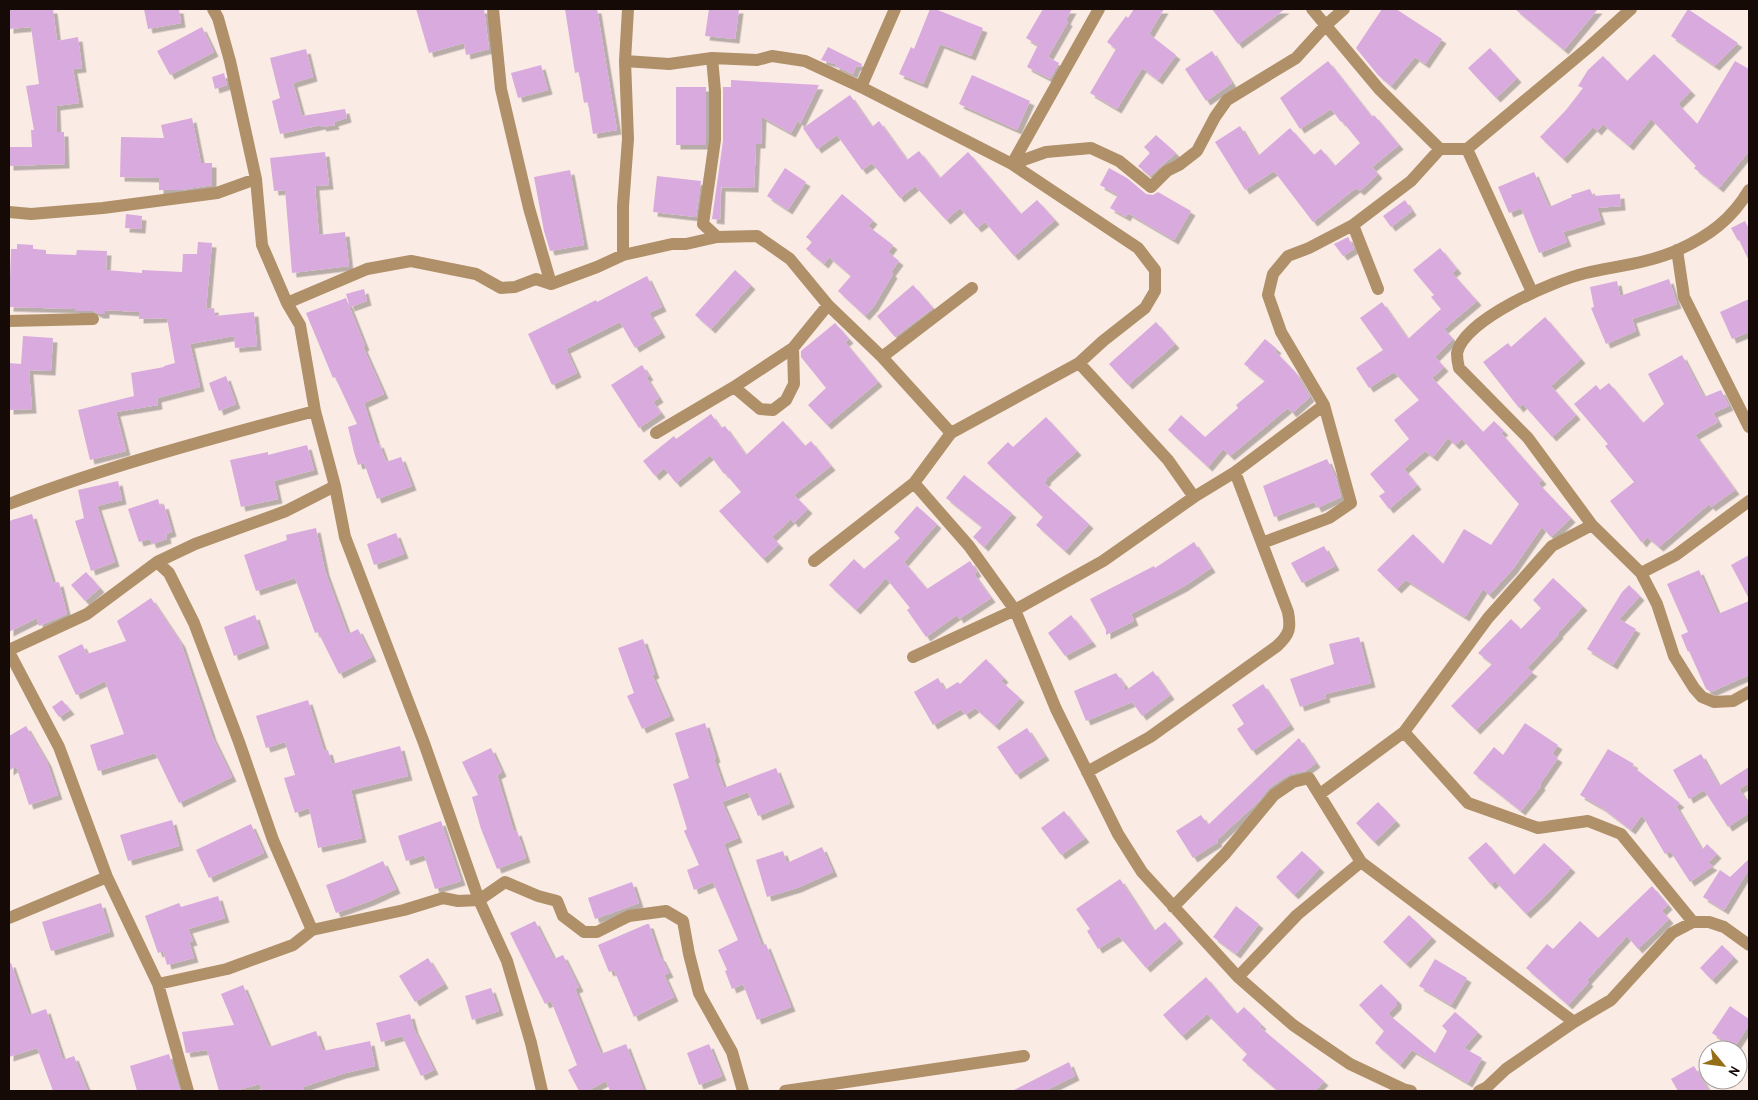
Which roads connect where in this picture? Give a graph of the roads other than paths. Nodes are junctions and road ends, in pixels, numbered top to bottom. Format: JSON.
{"nodes":[{"id":1,"x":213,"y":9,"type":"edge"},
{"id":2,"x":494,"y":9,"type":"edge"},
{"id":3,"x":628,"y":9,"type":"edge"},
{"id":4,"x":894,"y":9,"type":"edge"},
{"id":5,"x":1099,"y":9,"type":"edge"},
{"id":6,"x":1312,"y":9,"type":"edge"},
{"id":7,"x":1344,"y":9,"type":"edge"},
{"id":8,"x":1631,"y":9,"type":"edge"},
{"id":9,"x":1326,"y":25,"type":"junction"},
{"id":10,"x":712,"y":58,"type":"junction"},
{"id":11,"x":625,"y":61,"type":"junction"},
{"id":12,"x":861,"y":87,"type":"junction"},
{"id":13,"x":1440,"y":149,"type":"junction"},
{"id":14,"x":1467,"y":149,"type":"junction"},
{"id":15,"x":1012,"y":164,"type":"junction"},
{"id":16,"x":256,"y":180,"type":"junction"},
{"id":17,"x":1749,"y":190,"type":"edge"},
{"id":18,"x":1745,"y":208,"type":"edge"},
{"id":19,"x":9,"y":212,"type":"edge"},
{"id":20,"x":1354,"y":225,"type":"junction"},
{"id":21,"x":717,"y":237,"type":"junction"},
{"id":22,"x":1677,"y":250,"type":"junction"},
{"id":23,"x":623,"y":255,"type":"junction"},
{"id":24,"x":551,"y":284,"type":"junction"},
{"id":25,"x":972,"y":288,"type":"dead end"},
{"id":26,"x":1378,"y":288,"type":"dead end"},
{"id":27,"x":1532,"y":292,"type":"junction"},
{"id":28,"x":287,"y":303,"type":"junction"},
{"id":29,"x":828,"y":305,"type":"junction"},
{"id":30,"x":93,"y":319,"type":"dead end"},
{"id":31,"x":9,"y":321,"type":"edge"},
{"id":32,"x":793,"y":348,"type":"junction"},
{"id":33,"x":882,"y":357,"type":"junction"},
{"id":34,"x":1079,"y":363,"type":"junction"},
{"id":35,"x":734,"y":388,"type":"junction"},
{"id":36,"x":1324,"y":405,"type":"junction"},
{"id":37,"x":315,"y":411,"type":"junction"},
{"id":38,"x":1749,"y":427,"type":"edge"},
{"id":39,"x":656,"y":433,"type":"dead end"},
{"id":40,"x":951,"y":433,"type":"junction"},
{"id":41,"x":1235,"y":472,"type":"junction"},
{"id":42,"x":914,"y":482,"type":"junction"},
{"id":43,"x":335,"y":486,"type":"junction"},
{"id":44,"x":1194,"y":497,"type":"junction"},
{"id":45,"x":1749,"y":501,"type":"edge"},
{"id":46,"x":9,"y":504,"type":"edge"},
{"id":47,"x":1592,"y":525,"type":"junction"},
{"id":48,"x":1262,"y":543,"type":"junction"},
{"id":49,"x":814,"y":561,"type":"dead end"},
{"id":50,"x":157,"y":562,"type":"junction"},
{"id":51,"x":1641,"y":573,"type":"junction"},
{"id":52,"x":1015,"y":610,"type":"junction"},
{"id":53,"x":9,"y":651,"type":"edge"},
{"id":54,"x":913,"y":657,"type":"dead end"},
{"id":55,"x":1749,"y":692,"type":"edge"},
{"id":56,"x":1404,"y":732,"type":"junction"},
{"id":57,"x":1087,"y":772,"type":"junction"},
{"id":58,"x":1320,"y":794,"type":"junction"},
{"id":59,"x":1361,"y":862,"type":"junction"},
{"id":60,"x":107,"y":877,"type":"junction"},
{"id":61,"x":479,"y":900,"type":"junction"},
{"id":62,"x":1173,"y":907,"type":"junction"},
{"id":63,"x":9,"y":918,"type":"edge"},
{"id":64,"x":1693,"y":922,"type":"junction"},
{"id":65,"x":312,"y":930,"type":"junction"},
{"id":66,"x":1749,"y":946,"type":"edge"},
{"id":67,"x":1238,"y":977,"type":"junction"},
{"id":68,"x":158,"y":984,"type":"junction"},
{"id":69,"x":1574,"y":1022,"type":"junction"},
{"id":70,"x":1024,"y":1056,"type":"dead end"},
{"id":71,"x":188,"y":1091,"type":"edge"},
{"id":72,"x":542,"y":1091,"type":"edge"},
{"id":73,"x":744,"y":1091,"type":"edge"},
{"id":74,"x":785,"y":1091,"type":"edge"},
{"id":75,"x":1411,"y":1091,"type":"edge"},
{"id":76,"x":1478,"y":1091,"type":"edge"}],
"edges":[{"from":1,"to":16,"type":"street"},
{"from":2,"to":24,"type":"street"},
{"from":3,"to":11,"type":"street"},
{"from":4,"to":12,"type":"street"},
{"from":5,"to":15,"type":"street"},
{"from":6,"to":9,"type":"street"},
{"from":7,"to":9,"type":"street"},
{"from":8,"to":14,"type":"street"},
{"from":9,"to":13,"type":"street"},
{"from":9,"to":15,"type":"street"},
{"from":10,"to":11,"type":"street"},
{"from":10,"to":12,"type":"street"},
{"from":10,"to":21,"type":"street"},
{"from":11,"to":23,"type":"street"},
{"from":12,"to":15,"type":"street"},
{"from":13,"to":14,"type":"street"},
{"from":13,"to":20,"type":"street"},
{"from":14,"to":27,"type":"street"},
{"from":15,"to":34,"type":"street"},
{"from":16,"to":19,"type":"street"},
{"from":16,"to":28,"type":"street"},
{"from":17,"to":18,"type":"street"},
{"from":18,"to":22,"type":"street"},
{"from":20,"to":26,"type":"street"},
{"from":20,"to":36,"type":"street"},
{"from":21,"to":23,"type":"street"},
{"from":21,"to":29,"type":"street"},
{"from":22,"to":27,"type":"street"},
{"from":22,"to":38,"type":"street"},
{"from":23,"to":24,"type":"street"},
{"from":24,"to":28,"type":"street"},
{"from":25,"to":33,"type":"street"},
{"from":27,"to":47,"type":"street"},
{"from":28,"to":37,"type":"street"},
{"from":29,"to":32,"type":"street"},
{"from":29,"to":33,"type":"street"},
{"from":30,"to":31,"type":"street"},
{"from":32,"to":35,"type":"street"},
{"from":32,"to":35,"type":"street"},
{"from":33,"to":40,"type":"street"},
{"from":34,"to":40,"type":"street"},
{"from":34,"to":44,"type":"street"},
{"from":35,"to":39,"type":"street"},
{"from":36,"to":41,"type":"street"},
{"from":36,"to":48,"type":"street"},
{"from":37,"to":43,"type":"street"},
{"from":37,"to":46,"type":"street"},
{"from":40,"to":42,"type":"street"},
{"from":41,"to":44,"type":"street"},
{"from":41,"to":48,"type":"street"},
{"from":42,"to":49,"type":"street"},
{"from":42,"to":52,"type":"street"},
{"from":43,"to":50,"type":"street"},
{"from":43,"to":61,"type":"street"},
{"from":44,"to":52,"type":"street"},
{"from":45,"to":51,"type":"street"},
{"from":47,"to":51,"type":"street"},
{"from":47,"to":56,"type":"street"},
{"from":48,"to":57,"type":"street"},
{"from":50,"to":53,"type":"street"},
{"from":50,"to":65,"type":"street"},
{"from":51,"to":55,"type":"street"},
{"from":52,"to":54,"type":"street"},
{"from":52,"to":57,"type":"street"},
{"from":53,"to":60,"type":"street"},
{"from":56,"to":58,"type":"street"},
{"from":56,"to":64,"type":"street"},
{"from":57,"to":62,"type":"street"},
{"from":58,"to":59,"type":"street"},
{"from":58,"to":62,"type":"street"},
{"from":59,"to":67,"type":"street"},
{"from":59,"to":69,"type":"street"},
{"from":60,"to":63,"type":"street"},
{"from":60,"to":68,"type":"street"},
{"from":61,"to":65,"type":"street"},
{"from":61,"to":72,"type":"street"},
{"from":61,"to":73,"type":"street"},
{"from":62,"to":67,"type":"street"},
{"from":64,"to":66,"type":"street"},
{"from":64,"to":69,"type":"street"},
{"from":65,"to":68,"type":"street"},
{"from":67,"to":75,"type":"street"},
{"from":68,"to":71,"type":"street"},
{"from":69,"to":76,"type":"street"},
{"from":70,"to":74,"type":"street"}]}
